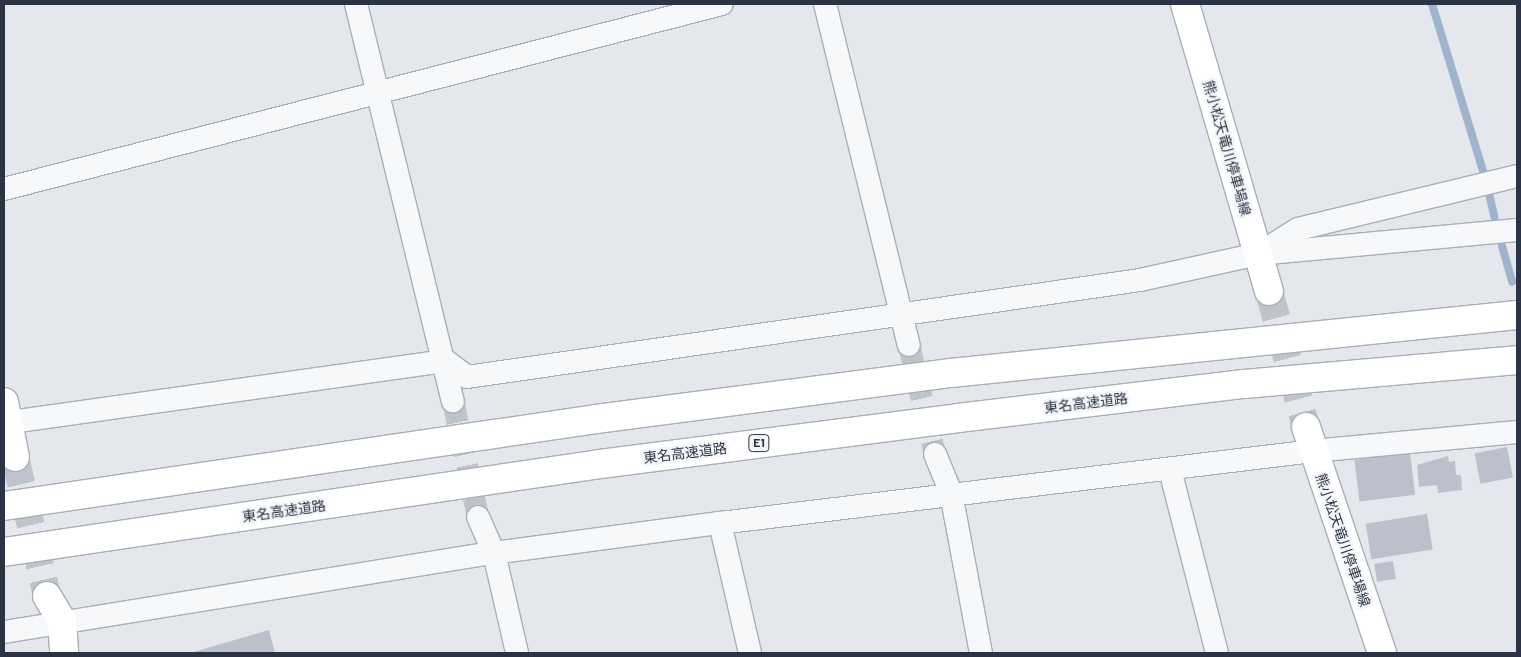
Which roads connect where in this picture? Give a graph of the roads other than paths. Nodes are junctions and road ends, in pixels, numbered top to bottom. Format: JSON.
{"nodes":[{"id":1,"x":356,"y":4,"type":"edge"},
{"id":2,"x":722,"y":4,"type":"edge"},
{"id":3,"x":825,"y":4,"type":"edge"},
{"id":4,"x":1185,"y":4,"type":"edge"},
{"id":5,"x":380,"y":92,"type":"junction"},
{"id":6,"x":1517,"y":176,"type":"edge"},
{"id":7,"x":4,"y":188,"type":"edge"},
{"id":8,"x":1517,"y":230,"type":"edge"},
{"id":9,"x":1258,"y":254,"type":"junction"},
{"id":10,"x":1269,"y":292,"type":"tunnel mouth"},
{"id":11,"x":901,"y":316,"type":"junction"},
{"id":12,"x":1517,"y":316,"type":"edge"},
{"id":13,"x":909,"y":345,"type":"tunnel mouth"},
{"id":14,"x":1517,"y":360,"type":"edge"},
{"id":15,"x":446,"y":361,"type":"junction"},
{"id":16,"x":453,"y":401,"type":"tunnel mouth"},
{"id":17,"x":6,"y":416,"type":"edge"},
{"id":18,"x":1517,"y":432,"type":"edge"},
{"id":19,"x":1310,"y":439,"type":"junction"},
{"id":20,"x":935,"y":454,"type":"tunnel mouth"},
{"id":21,"x":15,"y":458,"type":"tunnel mouth"},
{"id":22,"x":1170,"y":470,"type":"junction"},
{"id":23,"x":951,"y":493,"type":"junction"},
{"id":24,"x":4,"y":506,"type":"edge"},
{"id":25,"x":478,"y":517,"type":"tunnel mouth"},
{"id":26,"x":720,"y":522,"type":"junction"},
{"id":27,"x":4,"y":552,"type":"edge"},
{"id":28,"x":494,"y":553,"type":"junction"},
{"id":29,"x":47,"y":596,"type":"tunnel mouth"},
{"id":30,"x":62,"y":621,"type":"junction"},
{"id":31,"x":4,"y":632,"type":"edge"},
{"id":32,"x":64,"y":653,"type":"edge"},
{"id":33,"x":517,"y":653,"type":"edge"},
{"id":34,"x":750,"y":653,"type":"edge"},
{"id":35,"x":981,"y":653,"type":"edge"},
{"id":36,"x":1217,"y":653,"type":"edge"},
{"id":37,"x":1382,"y":653,"type":"edge"}],
"edges":[{"from":1,"to":5,"type":"street"},
{"from":2,"to":5,"type":"street"},
{"from":3,"to":11,"type":"street"},
{"from":4,"to":9,"type":"main road","name":"熊小松天竜川停車場線"},
{"from":5,"to":7,"type":"street"},
{"from":5,"to":15,"type":"street"},
{"from":6,"to":9,"type":"street"},
{"from":8,"to":9,"type":"street"},
{"from":9,"to":10,"type":"main road","name":"熊小松天竜川停車場線"},
{"from":9,"to":11,"type":"street"},
{"from":11,"to":13,"type":"street"},
{"from":11,"to":15,"type":"street"},
{"from":12,"to":24,"type":"main road"},
{"from":14,"to":27,"type":"main road","name":"東名高速道路","number":"E1"},
{"from":15,"to":16,"type":"street"},
{"from":15,"to":17,"type":"street"},
{"from":17,"to":21,"type":"main road"},
{"from":18,"to":19,"type":"street"},
{"from":19,"to":22,"type":"street"},
{"from":19,"to":37,"type":"main road","name":"熊小松天竜川停車場線"},
{"from":20,"to":23,"type":"street"},
{"from":22,"to":23,"type":"street"},
{"from":22,"to":36,"type":"street"},
{"from":23,"to":26,"type":"street"},
{"from":23,"to":35,"type":"street"},
{"from":25,"to":28,"type":"street"},
{"from":26,"to":28,"type":"street"},
{"from":26,"to":34,"type":"street"},
{"from":28,"to":30,"type":"street"},
{"from":28,"to":33,"type":"street"},
{"from":29,"to":30,"type":"main road"},
{"from":30,"to":31,"type":"street"},
{"from":30,"to":32,"type":"main road"}]}
